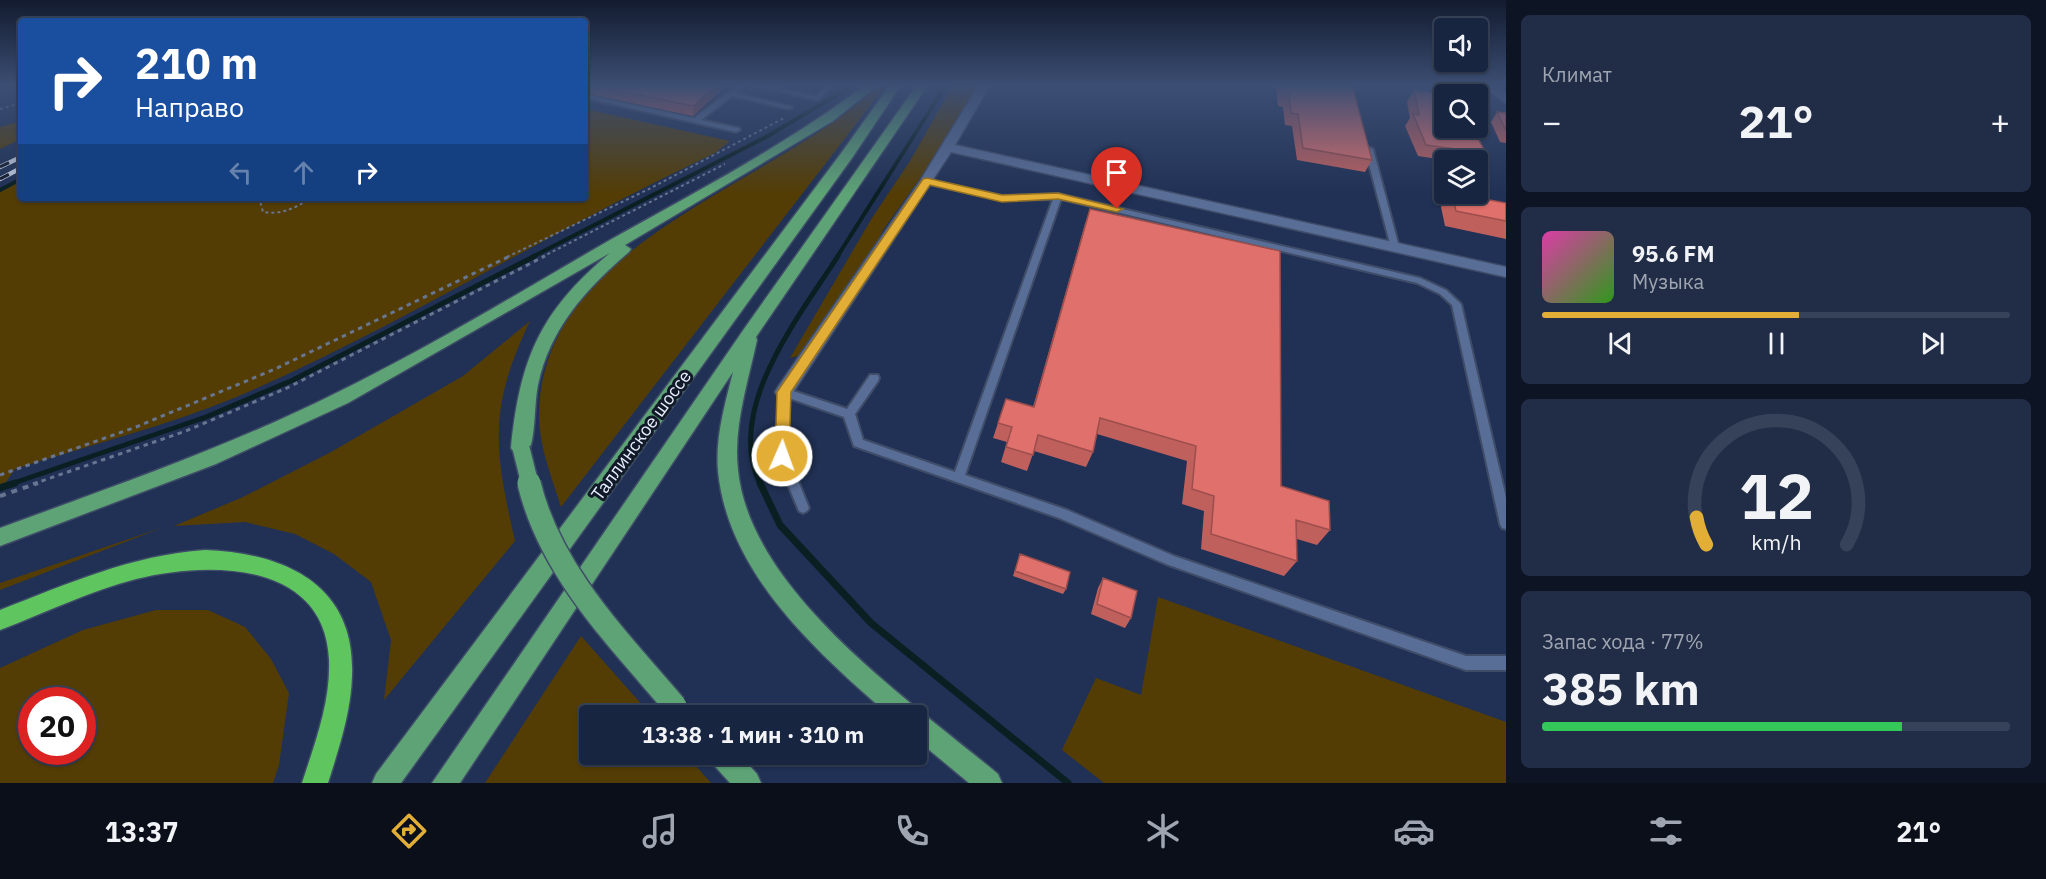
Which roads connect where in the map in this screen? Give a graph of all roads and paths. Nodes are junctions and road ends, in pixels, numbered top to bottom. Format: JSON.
{"nodes":[{"id":1,"x":697,"y":122,"type":"edge"},
{"id":2,"x":769,"y":122,"type":"edge"},
{"id":3,"x":823,"y":122,"type":"edge"},
{"id":4,"x":870,"y":122,"type":"edge"},
{"id":5,"x":897,"y":122,"type":"edge"},
{"id":6,"x":962,"y":122,"type":"edge"},
{"id":7,"x":736,"y":130,"type":"dead end"},
{"id":8,"x":1365,"y":135,"type":"edge"},
{"id":9,"x":947,"y":147,"type":"junction"},
{"id":10,"x":729,"y":162,"type":"dead end"},
{"id":11,"x":927,"y":181,"type":"junction"},
{"id":12,"x":717,"y":185,"type":"junction"},
{"id":13,"x":1058,"y":196,"type":"junction"},
{"id":14,"x":260,"y":201,"type":"edge"},
{"id":15,"x":306,"y":201,"type":"edge"},
{"id":16,"x":1395,"y":247,"type":"junction"},
{"id":17,"x":1506,"y":272,"type":"edge"},
{"id":18,"x":750,"y":333,"type":"junction"},
{"id":19,"x":874,"y":378,"type":"dead end"},
{"id":20,"x":784,"y":392,"type":"junction"},
{"id":21,"x":849,"y":414,"type":"junction"},
{"id":22,"x":0,"y":476,"type":"edge"},
{"id":23,"x":959,"y":477,"type":"junction"},
{"id":24,"x":0,"y":496,"type":"edge"},
{"id":25,"x":803,"y":508,"type":"dead end"},
{"id":26,"x":1506,"y":524,"type":"edge"},
{"id":27,"x":0,"y":537,"type":"edge"},
{"id":28,"x":0,"y":620,"type":"edge"},
{"id":29,"x":1506,"y":663,"type":"edge"},
{"id":30,"x":674,"y":705,"type":"edge"},
{"id":31,"x":897,"y":705,"type":"edge"},
{"id":32,"x":927,"y":731,"type":"edge"},
{"id":33,"x":731,"y":765,"type":"edge"},
{"id":34,"x":315,"y":783,"type":"edge"},
{"id":35,"x":385,"y":783,"type":"edge"},
{"id":36,"x":445,"y":783,"type":"edge"},
{"id":37,"x":748,"y":783,"type":"edge"},
{"id":38,"x":989,"y":783,"type":"edge"}],
"edges":[{"from":1,"to":7,"type":"lane"},
{"from":2,"to":22,"type":"path"},
{"from":3,"to":12,"type":"main road"},
{"from":4,"to":35,"type":"main road","name":"Таллинское шоссе"},
{"from":5,"to":18,"type":"main road","name":"Таллинское шоссе"},
{"from":6,"to":9,"type":"street"},
{"from":8,"to":16,"type":"lane"},
{"from":9,"to":11,"type":"street"},
{"from":9,"to":16,"type":"street"},
{"from":10,"to":24,"type":"path"},
{"from":11,"to":13,"type":"lane"},
{"from":11,"to":20,"type":"street"},
{"from":12,"to":27,"type":"main road"},
{"from":12,"to":30,"type":"main road","bridge":true},
{"from":13,"to":23,"type":"lane"},
{"from":13,"to":26,"type":"lane"},
{"from":14,"to":15,"type":"path"},
{"from":16,"to":17,"type":"street"},
{"from":18,"to":31,"type":"main road"},
{"from":18,"to":36,"type":"main road","name":"Таллинское шоссе"},
{"from":19,"to":21,"type":"lane"},
{"from":20,"to":21,"type":"lane"},
{"from":20,"to":25,"type":"lane"},
{"from":21,"to":23,"type":"lane"},
{"from":23,"to":29,"type":"lane"},
{"from":28,"to":34,"type":"highway"},
{"from":32,"to":38,"type":"main road"},
{"from":33,"to":37,"type":"main road"}]}
